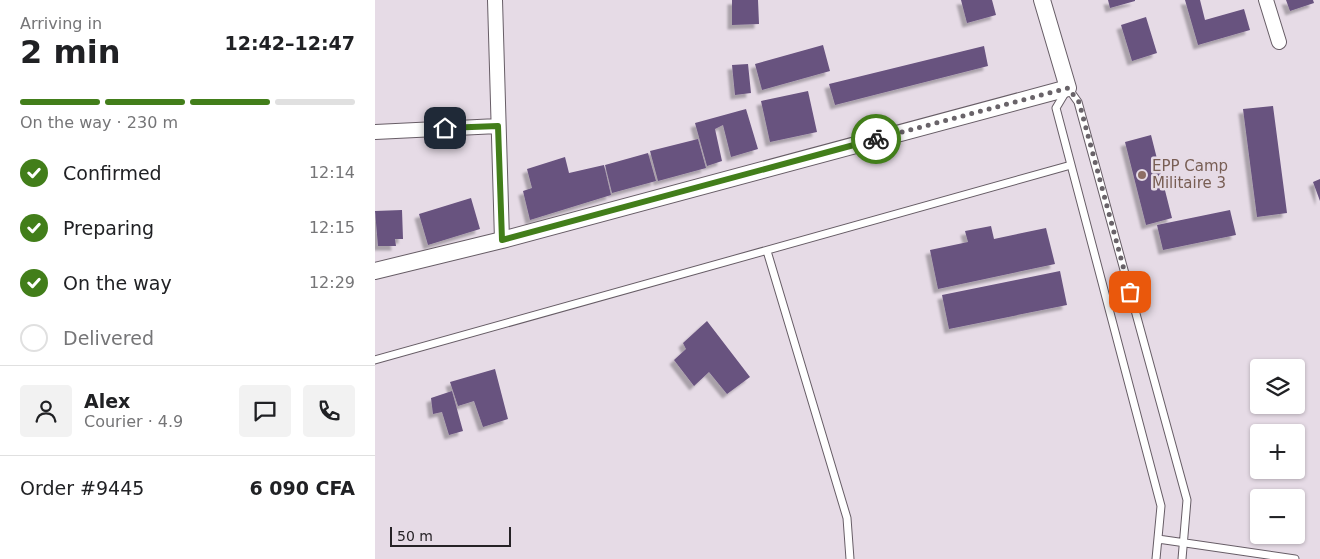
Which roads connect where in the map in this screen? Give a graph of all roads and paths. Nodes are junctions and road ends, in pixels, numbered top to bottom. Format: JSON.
{"nodes":[{"id":1,"x":495,"y":0,"type":"edge"},
{"id":2,"x":1042,"y":0,"type":"edge"},
{"id":3,"x":1266,"y":0,"type":"edge"},
{"id":4,"x":1279,"y":42,"type":"dead end"},
{"id":5,"x":1068,"y":88,"type":"junction"},
{"id":6,"x":498,"y":126,"type":"junction"},
{"id":7,"x":375,"y":132,"type":"edge"},
{"id":8,"x":1071,"y":166,"type":"junction"},
{"id":9,"x":502,"y":240,"type":"junction"},
{"id":10,"x":767,"y":250,"type":"junction"},
{"id":11,"x":375,"y":271,"type":"edge"},
{"id":12,"x":375,"y":360,"type":"edge"},
{"id":13,"x":1158,"y":539,"type":"junction"},
{"id":14,"x":1183,"y":543,"type":"junction"},
{"id":15,"x":849,"y":559,"type":"edge"},
{"id":16,"x":1156,"y":559,"type":"edge"},
{"id":17,"x":1182,"y":559,"type":"edge"},
{"id":18,"x":1291,"y":559,"type":"edge"}],
"edges":[{"from":1,"to":6,"type":"street"},
{"from":2,"to":5,"type":"street"},
{"from":3,"to":4,"type":"street"},
{"from":5,"to":8,"type":"lane"},
{"from":5,"to":9,"type":"street"},
{"from":5,"to":14,"type":"lane"},
{"from":6,"to":7,"type":"street"},
{"from":6,"to":9,"type":"street"},
{"from":8,"to":10,"type":"lane"},
{"from":8,"to":13,"type":"lane"},
{"from":9,"to":11,"type":"street"},
{"from":10,"to":12,"type":"lane"},
{"from":10,"to":15,"type":"lane"},
{"from":13,"to":14,"type":"lane"},
{"from":13,"to":16,"type":"lane"},
{"from":14,"to":17,"type":"lane"},
{"from":14,"to":18,"type":"lane"}]}
